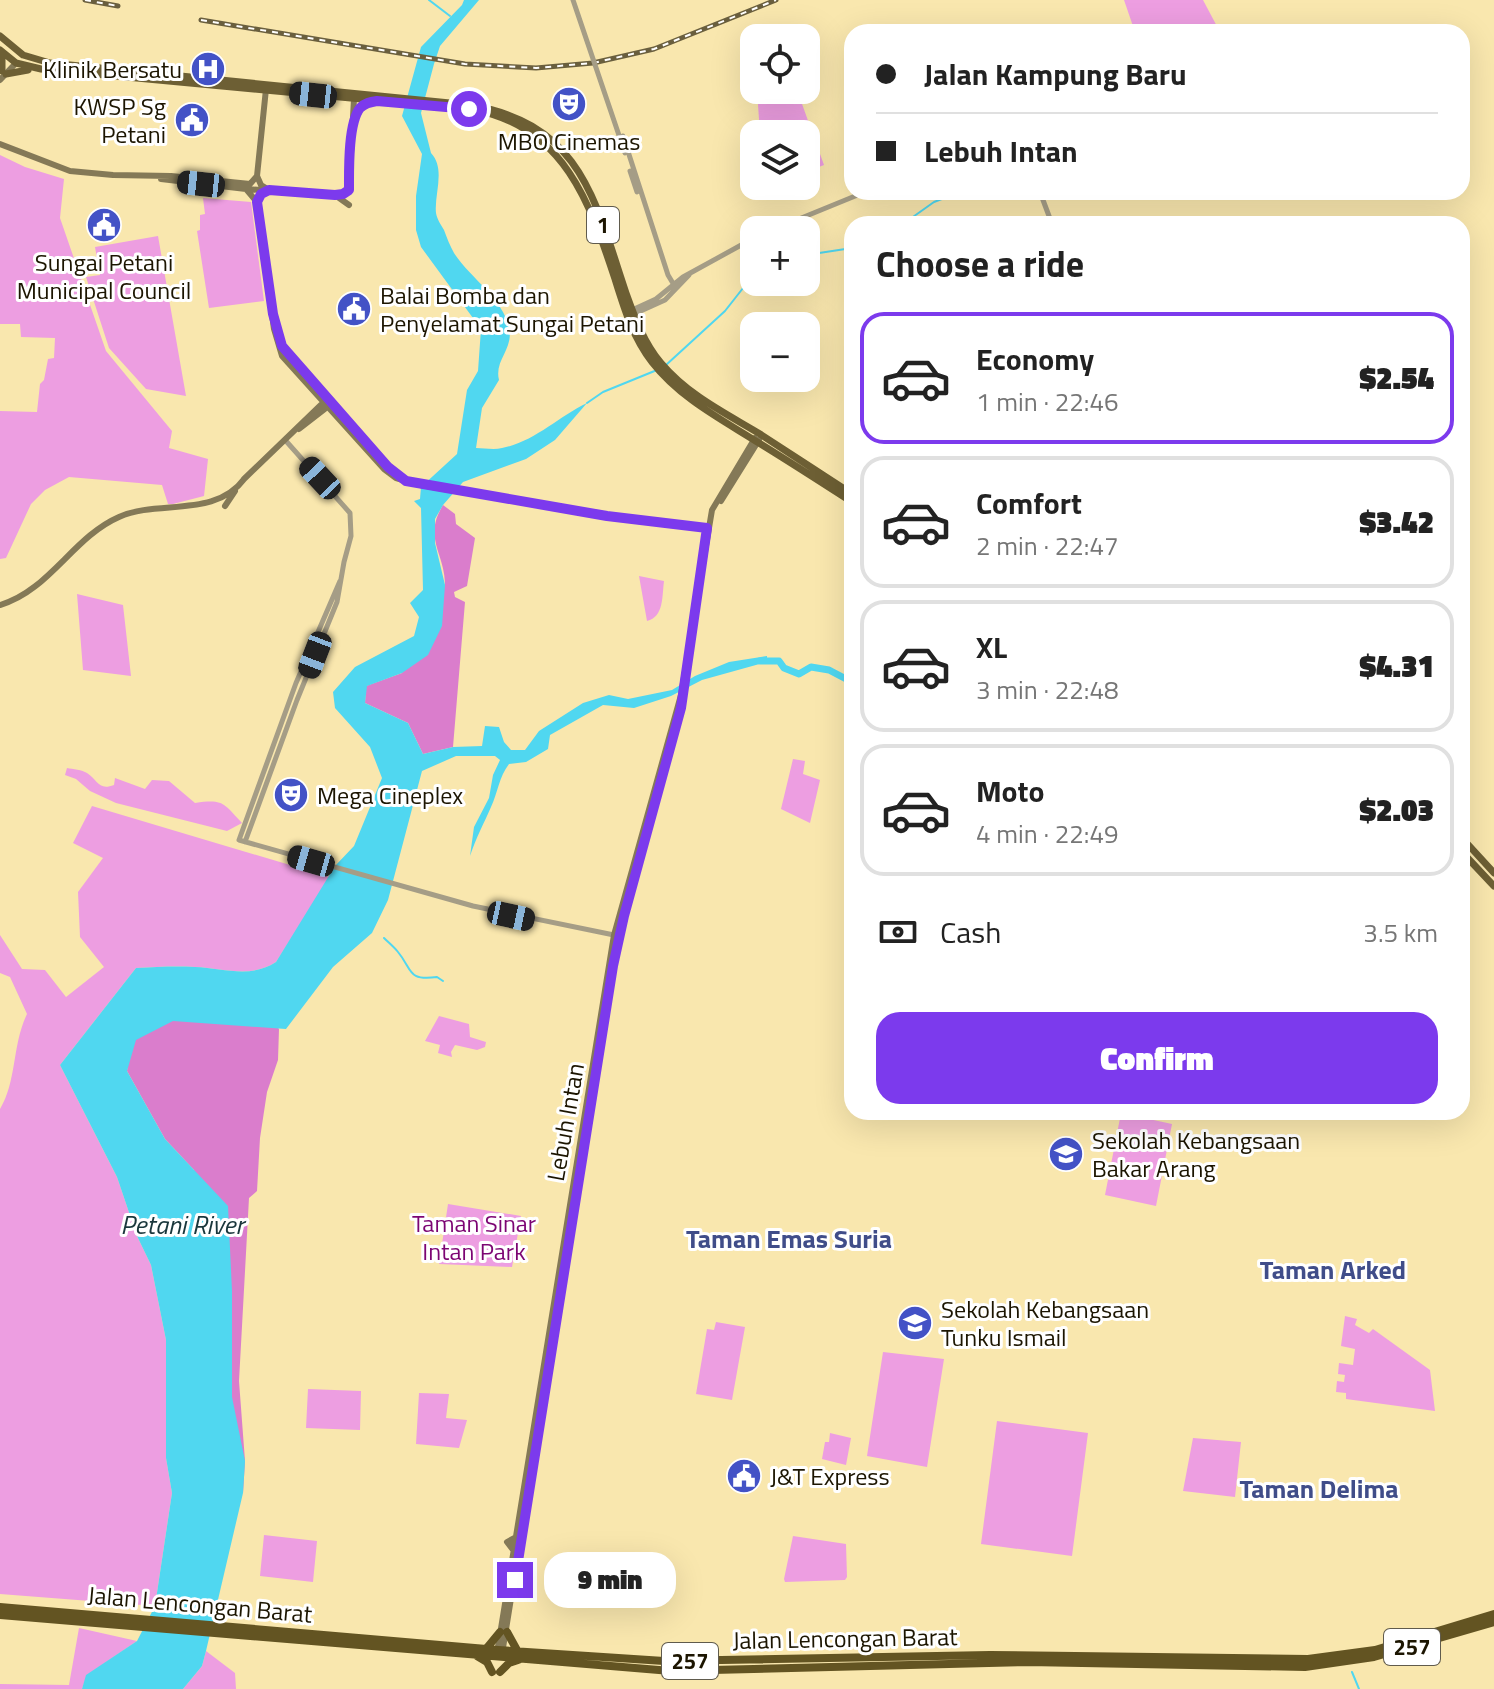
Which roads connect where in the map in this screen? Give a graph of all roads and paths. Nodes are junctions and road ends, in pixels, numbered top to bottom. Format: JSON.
{"nodes":[{"id":1,"x":573,"y":0,"type":"edge"},
{"id":2,"x":0,"y":39,"type":"edge"},
{"id":3,"x":0,"y":50,"type":"edge"},
{"id":4,"x":14,"y":61,"type":"junction"},
{"id":5,"x":50,"y":63,"type":"junction"},
{"id":6,"x":41,"y":69,"type":"junction"},
{"id":7,"x":2,"y":74,"type":"edge"},
{"id":8,"x":266,"y":87,"type":"junction"},
{"id":9,"x":325,"y":90,"type":"junction"},
{"id":10,"x":354,"y":99,"type":"junction"},
{"id":11,"x":397,"y":100,"type":"junction"},
{"id":12,"x":377,"y":101,"type":"junction"},
{"id":13,"x":442,"y":104,"type":"junction"},
{"id":14,"x":353,"y":122,"type":"junction"},
{"id":15,"x":623,"y":136,"type":"dead end"},
{"id":16,"x":0,"y":144,"type":"edge"},
{"id":17,"x":632,"y":169,"type":"junction"},
{"id":18,"x":257,"y":176,"type":"junction"},
{"id":19,"x":251,"y":187,"type":"junction"},
{"id":20,"x":269,"y":190,"type":"junction"},
{"id":21,"x":349,"y":190,"type":"junction"},
{"id":22,"x":335,"y":195,"type":"junction"},
{"id":23,"x":845,"y":200,"type":"edge"},
{"id":24,"x":257,"y":202,"type":"junction"},
{"id":25,"x":646,"y":211,"type":"junction"},
{"id":26,"x":806,"y":216,"type":"edge"},
{"id":27,"x":740,"y":246,"type":"edge"},
{"id":28,"x":689,"y":274,"type":"junction"},
{"id":29,"x":674,"y":285,"type":"junction"},
{"id":30,"x":617,"y":286,"type":"junction"},
{"id":31,"x":633,"y":312,"type":"junction"},
{"id":32,"x":273,"y":316,"type":"junction"},
{"id":33,"x":638,"y":340,"type":"junction"},
{"id":34,"x":295,"y":350,"type":"dead end"},
{"id":35,"x":293,"y":359,"type":"junction"},
{"id":36,"x":657,"y":363,"type":"junction"},
{"id":37,"x":327,"y":403,"type":"junction"},
{"id":38,"x":758,"y":438,"type":"junction"},
{"id":39,"x":286,"y":441,"type":"junction"},
{"id":40,"x":234,"y":487,"type":"junction"},
{"id":41,"x":844,"y":489,"type":"edge"},
{"id":42,"x":215,"y":496,"type":"junction"},
{"id":43,"x":225,"y":496,"type":"junction"},
{"id":44,"x":844,"y":497,"type":"edge"},
{"id":45,"x":191,"y":506,"type":"junction"},
{"id":46,"x":225,"y":506,"type":"dead end"},
{"id":47,"x":707,"y":528,"type":"junction"},
{"id":48,"x":0,"y":605,"type":"edge"},
{"id":49,"x":1470,"y":847,"type":"edge"},
{"id":50,"x":1470,"y":860,"type":"edge"},
{"id":51,"x":1494,"y":873,"type":"edge"},
{"id":52,"x":1494,"y":886,"type":"edge"},
{"id":53,"x":616,"y":936,"type":"junction"},
{"id":54,"x":613,"y":966,"type":"junction"},
{"id":55,"x":607,"y":975,"type":"junction"},
{"id":56,"x":0,"y":1607,"type":"edge"},
{"id":57,"x":1494,"y":1614,"type":"edge"},
{"id":58,"x":0,"y":1615,"type":"edge"},
{"id":59,"x":120,"y":1621,"type":"junction"},
{"id":60,"x":1494,"y":1622,"type":"edge"},
{"id":61,"x":503,"y":1632,"type":"junction"},
{"id":62,"x":257,"y":1633,"type":"junction"},
{"id":63,"x":485,"y":1649,"type":"junction"},
{"id":64,"x":500,"y":1653,"type":"junction"},
{"id":65,"x":475,"y":1655,"type":"junction"},
{"id":66,"x":520,"y":1655,"type":"junction"}],
"edges":[{"from":1,"to":17,"type":"street","bridge":true},
{"from":2,"to":4,"type":"main road"},
{"from":2,"to":5,"type":"main road","number":"1"},
{"from":3,"to":4,"type":"main road","number":"1"},
{"from":3,"to":7,"type":"main road"},
{"from":4,"to":5,"type":"main road"},
{"from":4,"to":6,"type":"main road","number":"1"},
{"from":4,"to":7,"type":"main road"},
{"from":5,"to":8,"type":"main road","number":"1"},
{"from":6,"to":7,"type":"main road"},
{"from":6,"to":8,"type":"main road","number":"1"},
{"from":8,"to":9,"type":"main road","number":"1"},
{"from":8,"to":10,"type":"main road","number":"1"},
{"from":8,"to":18,"type":"main road"},
{"from":9,"to":10,"type":"main road"},
{"from":9,"to":11,"type":"main road","number":"1"},
{"from":10,"to":12,"type":"main road","number":"1"},
{"from":10,"to":14,"type":"main road"},
{"from":11,"to":12,"type":"main road","number":"1"},
{"from":11,"to":13,"type":"main road","number":"1"},
{"from":12,"to":14,"type":"main road"},
{"from":13,"to":30,"type":"main road","number":"1"},
{"from":13,"to":31,"type":"main road","number":"1"},
{"from":14,"to":21,"type":"main road"},
{"from":15,"to":17,"type":"street"},
{"from":16,"to":19,"type":"main road"},
{"from":17,"to":25,"type":"street"},
{"from":17,"to":25,"type":"street"},
{"from":18,"to":19,"type":"main road"},
{"from":18,"to":20,"type":"main road"},
{"from":19,"to":20,"type":"main road"},
{"from":19,"to":24,"type":"main road"},
{"from":20,"to":22,"type":"main road"},
{"from":20,"to":24,"type":"main road"},
{"from":21,"to":22,"type":"main road"},
{"from":21,"to":22,"type":"main road"},
{"from":23,"to":26,"type":"street"},
{"from":24,"to":32,"type":"main road"},
{"from":25,"to":29,"type":"street"},
{"from":27,"to":28,"type":"street"},
{"from":28,"to":29,"type":"street"},
{"from":28,"to":31,"type":"street"},
{"from":29,"to":31,"type":"street"},
{"from":30,"to":31,"type":"main road"},
{"from":30,"to":33,"type":"main road","number":"1"},
{"from":31,"to":33,"type":"main road"},
{"from":31,"to":36,"type":"main road","number":"1"},
{"from":32,"to":35,"type":"main road"},
{"from":32,"to":37,"type":"main road"},
{"from":33,"to":36,"type":"main road","number":"1"},
{"from":34,"to":35,"type":"main road"},
{"from":35,"to":37,"type":"main road"},
{"from":36,"to":38,"type":"main road","number":"1"},
{"from":37,"to":39,"type":"main road"},
{"from":37,"to":47,"type":"main road"},
{"from":38,"to":41,"type":"main road","number":"1"},
{"from":38,"to":44,"type":"main road","number":"1"},
{"from":38,"to":47,"type":"main road","name":"Lebuh Intan"},
{"from":39,"to":40,"type":"main road"},
{"from":39,"to":53,"type":"street"},
{"from":40,"to":42,"type":"main road"},
{"from":40,"to":43,"type":"main road"},
{"from":40,"to":46,"type":"main road"},
{"from":42,"to":43,"type":"main road"},
{"from":42,"to":45,"type":"main road"},
{"from":43,"to":45,"type":"main road"},
{"from":45,"to":48,"type":"main road"},
{"from":47,"to":53,"type":"main road","name":"Lebuh Intan"},
{"from":49,"to":51,"type":"main road"},
{"from":50,"to":52,"type":"main road"},
{"from":53,"to":54,"type":"main road","name":"Lebuh Intan"},
{"from":53,"to":55,"type":"main road","name":"Lebuh Intan"},
{"from":54,"to":55,"type":"main road"},
{"from":54,"to":61,"type":"main road","name":"Lebuh Intan"},
{"from":55,"to":61,"type":"main road","name":"Lebuh Intan"},
{"from":56,"to":59,"type":"highway","name":"Jalan Lencongan Barat","number":"257"},
{"from":57,"to":66,"type":"highway","name":"Jalan Lencongan Barat","number":"257"},
{"from":58,"to":59,"type":"highway","name":"Jalan Lencongan Barat","number":"257"},
{"from":59,"to":62,"type":"highway","name":"Jalan Lencongan Barat","number":"257"},
{"from":60,"to":66,"type":"highway","name":"Jalan Lencongan Barat","number":"257"},
{"from":61,"to":63,"type":"highway"},
{"from":61,"to":64,"type":"main road","name":"Lebuh Intan"},
{"from":61,"to":66,"type":"highway"},
{"from":62,"to":63,"type":"highway","name":"Jalan Lencongan Barat","number":"257"},
{"from":62,"to":65,"type":"highway","name":"Jalan Lencongan Barat","number":"257"},
{"from":63,"to":64,"type":"highway","name":"Jalan Lencongan Barat","number":"257"},
{"from":64,"to":65,"type":"highway","name":"Jalan Lencongan Barat","number":"257"},
{"from":64,"to":66,"type":"highway","name":"Jalan Lencongan Barat","number":"257"},
{"from":65,"to":66,"type":"highway"}]}
